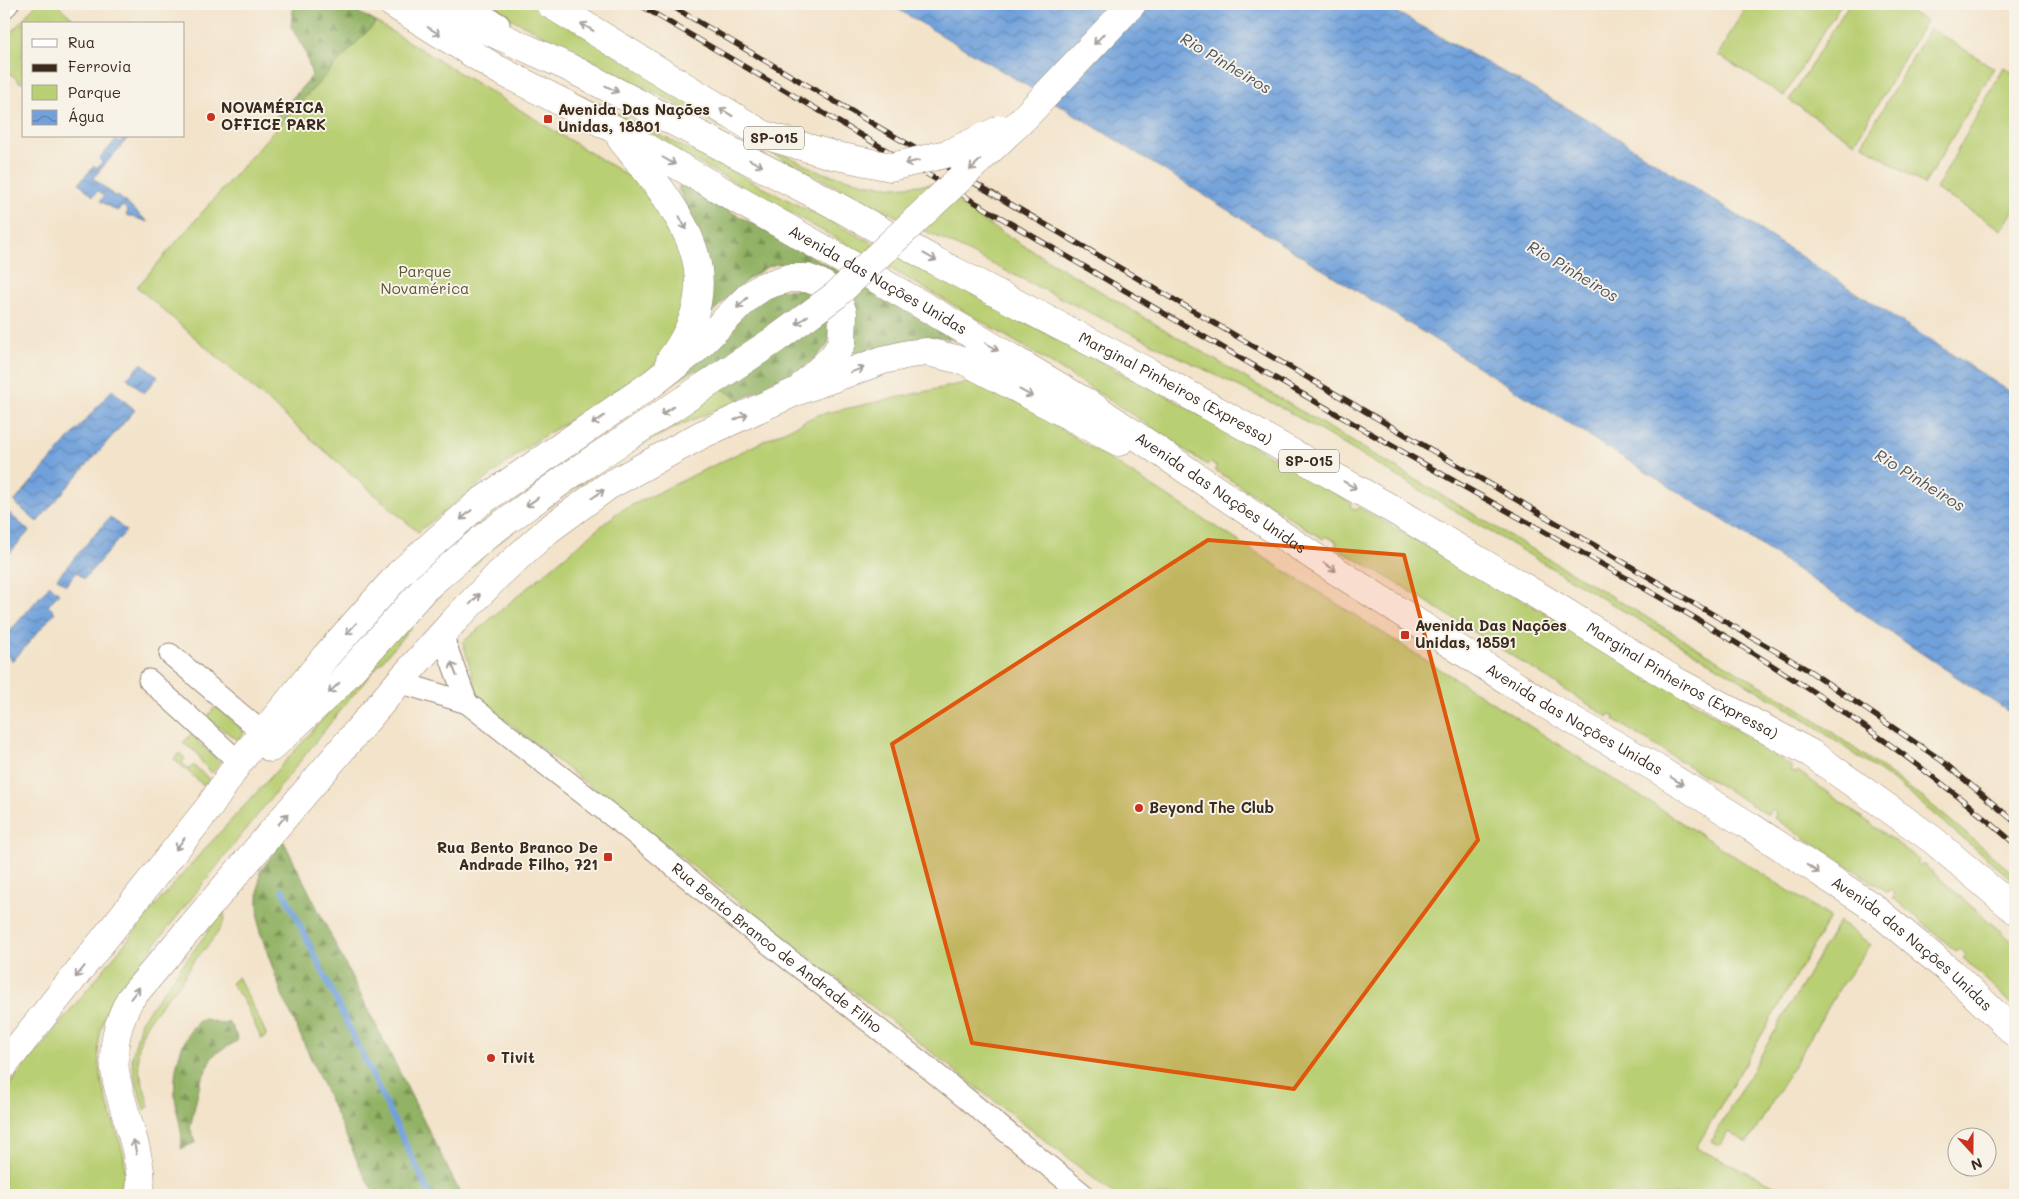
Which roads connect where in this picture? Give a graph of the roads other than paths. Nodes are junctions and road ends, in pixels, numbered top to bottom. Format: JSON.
{"nodes":[{"id":1,"x":8,"y":4,"type":"edge"},
{"id":2,"x":393,"y":4,"type":"edge"},
{"id":3,"x":429,"y":4,"type":"edge"},
{"id":4,"x":465,"y":4,"type":"edge"},
{"id":5,"x":550,"y":4,"type":"edge"},
{"id":6,"x":1132,"y":4,"type":"edge"},
{"id":7,"x":4,"y":8,"type":"edge"},
{"id":8,"x":568,"y":67,"type":"junction"},
{"id":9,"x":1023,"y":119,"type":"junction"},
{"id":10,"x":612,"y":128,"type":"junction"},
{"id":11,"x":653,"y":383,"type":"junction"},
{"id":12,"x":795,"y":392,"type":"junction"},
{"id":13,"x":1231,"y":501,"type":"junction"},
{"id":14,"x":442,"y":635,"type":"junction"},
{"id":15,"x":170,"y":654,"type":"dead end"},
{"id":16,"x":149,"y":680,"type":"dead end"},
{"id":17,"x":399,"y":682,"type":"junction"},
{"id":18,"x":467,"y":703,"type":"junction"},
{"id":19,"x":264,"y":734,"type":"junction"},
{"id":20,"x":239,"y":762,"type":"junction"},
{"id":21,"x":210,"y":806,"type":"junction"},
{"id":22,"x":2015,"y":910,"type":"edge"},
{"id":23,"x":2015,"y":1033,"type":"edge"},
{"id":24,"x":4,"y":1066,"type":"edge"},
{"id":25,"x":139,"y":1195,"type":"edge"},
{"id":26,"x":1084,"y":1195,"type":"edge"}],
"edges":[{"from":1,"to":7,"type":"street"},
{"from":2,"to":10,"type":"highway","name":"Avenida das Nações Unidas","one_way":true},
{"from":3,"to":8,"type":"highway","name":"Marginal Pinheiros (Expressa)","number":"SP-015"},
{"from":4,"to":8,"type":"street"},
{"from":9,"to":5,"type":"highway","number":"SP-015","one_way":true,"bridge":true},
{"from":6,"to":9,"type":"highway","number":"SP-015","one_way":true},
{"from":8,"to":22,"type":"highway","name":"Marginal Pinheiros (Expressa)","number":"SP-015","one_way":true},
{"from":9,"to":21,"type":"highway","one_way":true,"bridge":true},
{"from":10,"to":11,"type":"highway","one_way":true},
{"from":10,"to":13,"type":"highway","name":"Avenida das Nações Unidas","one_way":true},
{"from":12,"to":11,"type":"highway","one_way":true},
{"from":11,"to":19,"type":"highway","one_way":true},
{"from":12,"to":13,"type":"highway","one_way":true},
{"from":14,"to":12,"type":"highway","one_way":true},
{"from":13,"to":23,"type":"highway","name":"Avenida das Nações Unidas","one_way":true},
{"from":14,"to":17,"type":"highway"},
{"from":18,"to":14,"type":"street","one_way":true},
{"from":15,"to":19,"type":"street"},
{"from":16,"to":20,"type":"street"},
{"from":17,"to":18,"type":"street","name":"Rua Bento Branco de Andrade Filho"},
{"from":25,"to":17,"type":"highway","one_way":true},
{"from":18,"to":26,"type":"street","name":"Rua Bento Branco de Andrade Filho"},
{"from":19,"to":20,"type":"highway"},
{"from":20,"to":21,"type":"highway"},
{"from":21,"to":24,"type":"highway","one_way":true}]}
